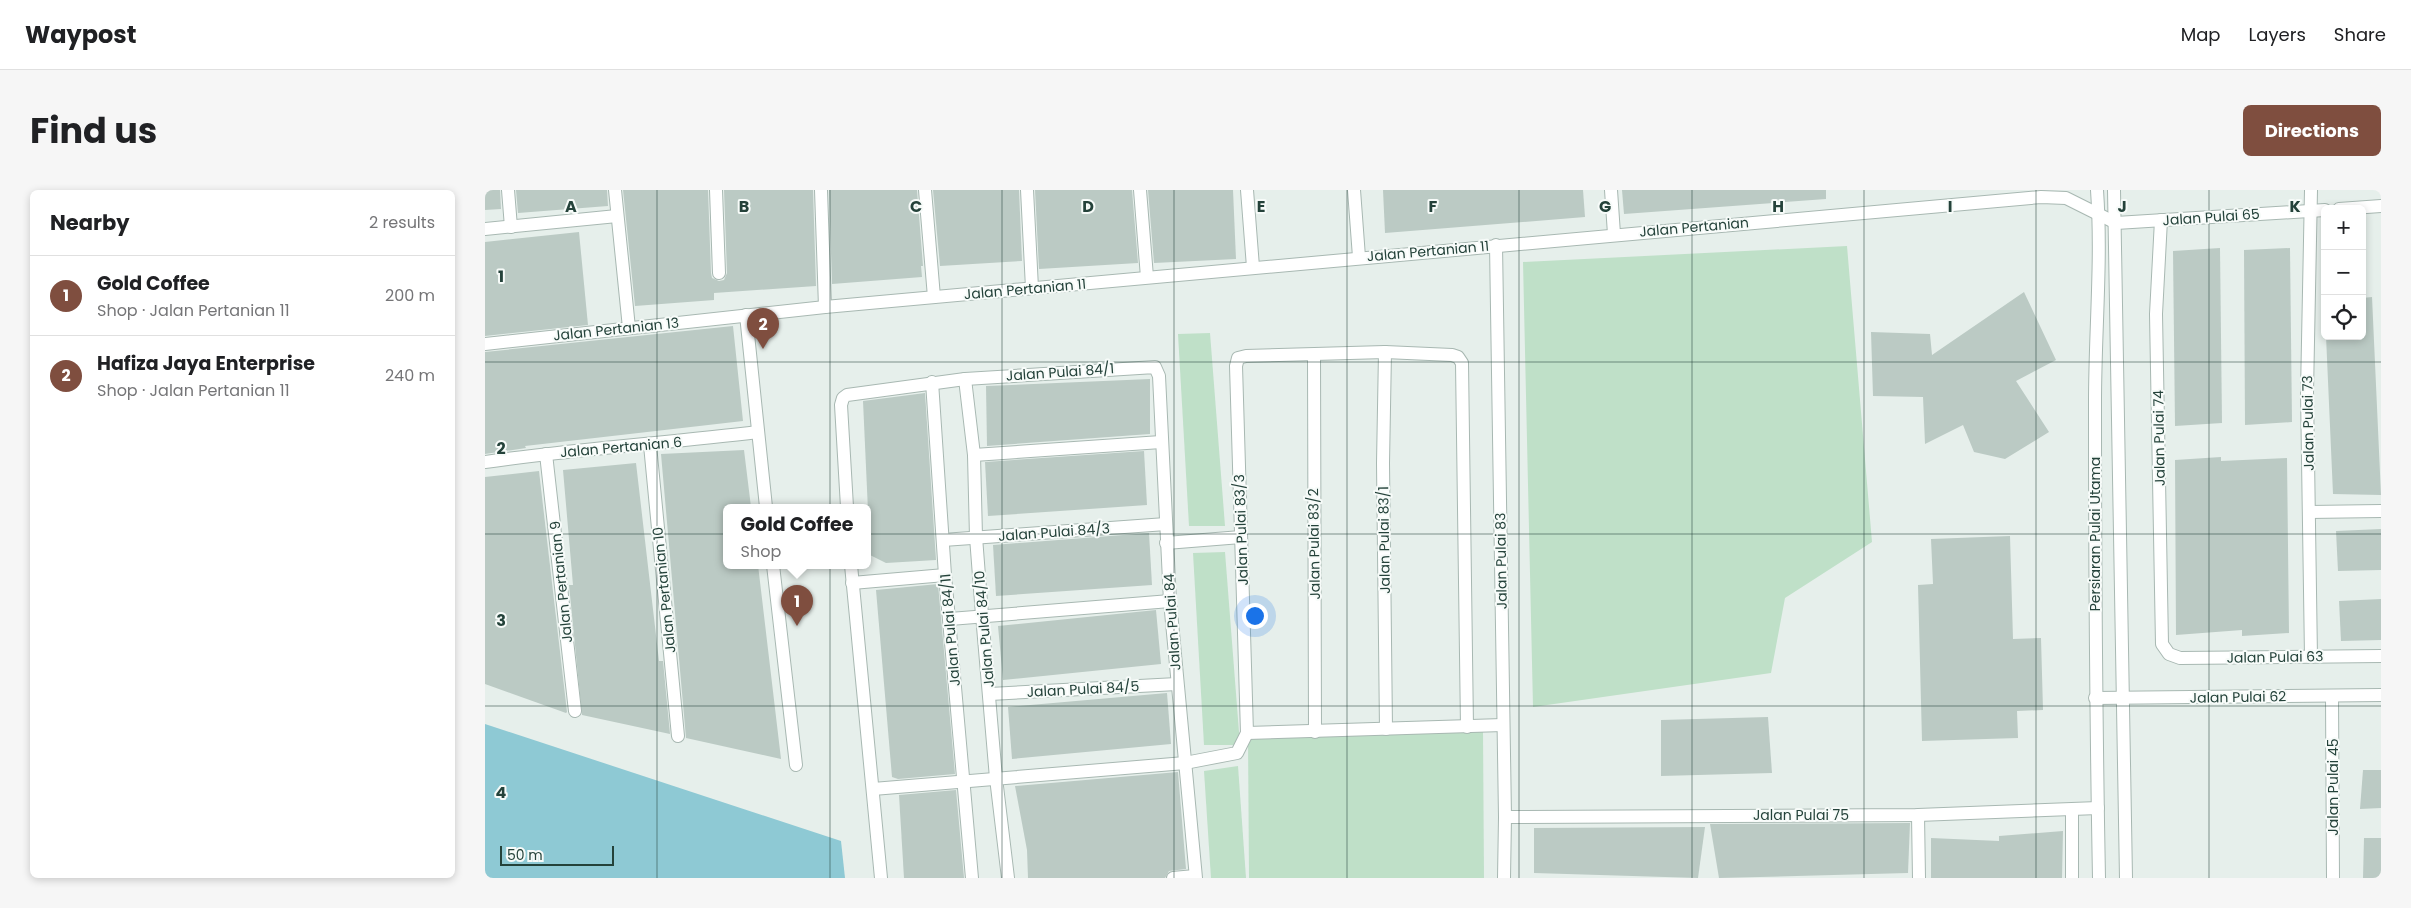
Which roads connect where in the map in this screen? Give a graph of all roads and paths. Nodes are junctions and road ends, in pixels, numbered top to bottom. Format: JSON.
{"nodes":[{"id":1,"x":508,"y":190,"type":"edge"},
{"id":2,"x":615,"y":190,"type":"edge"},
{"id":3,"x":716,"y":190,"type":"edge"},
{"id":4,"x":821,"y":190,"type":"edge"},
{"id":5,"x":925,"y":190,"type":"edge"},
{"id":6,"x":1027,"y":190,"type":"edge"},
{"id":7,"x":1140,"y":190,"type":"edge"},
{"id":8,"x":1247,"y":190,"type":"edge"},
{"id":9,"x":1354,"y":190,"type":"edge"},
{"id":10,"x":1611,"y":190,"type":"edge"},
{"id":11,"x":2097,"y":190,"type":"edge"},
{"id":12,"x":2114,"y":190,"type":"edge"},
{"id":13,"x":2311,"y":190,"type":"edge"},
{"id":14,"x":2041,"y":194,"type":"edge"},
{"id":15,"x":2381,"y":206,"type":"edge"},
{"id":16,"x":2366,"y":207,"type":"edge"},
{"id":17,"x":2318,"y":210,"type":"edge"},
{"id":18,"x":617,"y":216,"type":"junction"},
{"id":19,"x":2099,"y":216,"type":"junction"},
{"id":20,"x":2161,"y":220,"type":"junction"},
{"id":21,"x":2116,"y":223,"type":"junction"},
{"id":22,"x":511,"y":227,"type":"junction"},
{"id":23,"x":485,"y":230,"type":"edge"},
{"id":24,"x":1615,"y":234,"type":"junction"},
{"id":25,"x":1496,"y":245,"type":"junction"},
{"id":26,"x":1359,"y":258,"type":"junction"},
{"id":27,"x":1253,"y":267,"type":"junction"},
{"id":28,"x":719,"y":273,"type":"dead end"},
{"id":29,"x":1147,"y":277,"type":"junction"},
{"id":30,"x":1032,"y":288,"type":"junction"},
{"id":31,"x":934,"y":297,"type":"junction"},
{"id":32,"x":825,"y":307,"type":"junction"},
{"id":33,"x":746,"y":315,"type":"junction"},
{"id":34,"x":629,"y":328,"type":"junction"},
{"id":35,"x":485,"y":344,"type":"edge"},
{"id":36,"x":1385,"y":352,"type":"junction"},
{"id":37,"x":1314,"y":356,"type":"junction"},
{"id":38,"x":1155,"y":367,"type":"joint"},
{"id":39,"x":965,"y":379,"type":"junction"},
{"id":40,"x":932,"y":382,"type":"junction"},
{"id":41,"x":758,"y":432,"type":"junction"},
{"id":42,"x":1161,"y":442,"type":"junction"},
{"id":43,"x":650,"y":445,"type":"junction"},
{"id":44,"x":547,"y":454,"type":"junction"},
{"id":45,"x":974,"y":455,"type":"junction"},
{"id":46,"x":485,"y":462,"type":"edge"},
{"id":47,"x":766,"y":504,"type":"edge"},
{"id":48,"x":847,"y":504,"type":"edge"},
{"id":49,"x":2381,"y":511,"type":"edge"},
{"id":50,"x":2309,"y":512,"type":"junction"},
{"id":51,"x":1166,"y":524,"type":"junction"},
{"id":52,"x":976,"y":537,"type":"junction"},
{"id":53,"x":1241,"y":537,"type":"junction"},
{"id":54,"x":943,"y":540,"type":"junction"},
{"id":55,"x":1167,"y":543,"type":"junction"},
{"id":56,"x":773,"y":569,"type":"edge"},
{"id":57,"x":851,"y":569,"type":"edge"},
{"id":58,"x":945,"y":575,"type":"junction"},
{"id":59,"x":853,"y":583,"type":"junction"},
{"id":60,"x":1170,"y":601,"type":"junction"},
{"id":61,"x":982,"y":615,"type":"junction"},
{"id":62,"x":949,"y":619,"type":"junction"},
{"id":63,"x":2169,"y":654,"type":"joint"},
{"id":64,"x":2381,"y":656,"type":"edge"},
{"id":65,"x":2311,"y":657,"type":"junction"},
{"id":66,"x":1177,"y":684,"type":"junction"},
{"id":67,"x":990,"y":694,"type":"junction"},
{"id":68,"x":2332,"y":696,"type":"junction"},
{"id":69,"x":2381,"y":696,"type":"edge"},
{"id":70,"x":2095,"y":698,"type":"junction"},
{"id":71,"x":2122,"y":698,"type":"junction"},
{"id":72,"x":575,"y":711,"type":"dead end"},
{"id":73,"x":1503,"y":724,"type":"junction"},
{"id":74,"x":1467,"y":727,"type":"junction"},
{"id":75,"x":1386,"y":728,"type":"junction"},
{"id":76,"x":1315,"y":732,"type":"junction"},
{"id":77,"x":1247,"y":733,"type":"junction"},
{"id":78,"x":678,"y":736,"type":"dead end"},
{"id":79,"x":1185,"y":764,"type":"junction"},
{"id":80,"x":796,"y":766,"type":"dead end"},
{"id":81,"x":996,"y":778,"type":"junction"},
{"id":82,"x":964,"y":781,"type":"junction"},
{"id":83,"x":873,"y":789,"type":"junction"},
{"id":84,"x":2098,"y":808,"type":"junction"},
{"id":85,"x":2072,"y":810,"type":"junction"},
{"id":86,"x":1918,"y":815,"type":"junction"},
{"id":87,"x":1505,"y":817,"type":"junction"},
{"id":88,"x":1195,"y":877,"type":"edge"},
{"id":89,"x":881,"y":878,"type":"edge"},
{"id":90,"x":972,"y":878,"type":"edge"},
{"id":91,"x":1008,"y":878,"type":"edge"},
{"id":92,"x":1173,"y":878,"type":"edge"},
{"id":93,"x":1503,"y":878,"type":"edge"},
{"id":94,"x":1919,"y":878,"type":"edge"},
{"id":95,"x":2072,"y":878,"type":"edge"},
{"id":96,"x":2099,"y":878,"type":"edge"},
{"id":97,"x":2126,"y":878,"type":"edge"},
{"id":98,"x":2333,"y":878,"type":"edge"}],
"edges":[{"from":1,"to":22,"type":"street"},
{"from":2,"to":18,"type":"street"},
{"from":3,"to":28,"type":"street"},
{"from":4,"to":32,"type":"street"},
{"from":5,"to":31,"type":"street"},
{"from":6,"to":30,"type":"street"},
{"from":7,"to":29,"type":"street"},
{"from":8,"to":27,"type":"street"},
{"from":9,"to":26,"type":"street"},
{"from":10,"to":24,"type":"street"},
{"from":11,"to":19,"type":"street","name":"Persiaran Pulai Utama"},
{"from":12,"to":21,"type":"street","name":"Persiaran Pulai Utama"},
{"from":13,"to":17,"type":"street","name":"Jalan Pulai 73"},
{"from":14,"to":19,"type":"street","name":"Jalan Pertanian"},
{"from":14,"to":24,"type":"street","name":"Jalan Pertanian"},
{"from":15,"to":16,"type":"street"},
{"from":17,"to":20,"type":"street","name":"Jalan Pulai 65"},
{"from":17,"to":50,"type":"street","name":"Jalan Pulai 73"},
{"from":18,"to":22,"type":"street"},
{"from":18,"to":34,"type":"street"},
{"from":19,"to":21,"type":"street","name":"Jalan Pulai 65"},
{"from":19,"to":70,"type":"street","name":"Persiaran Pulai Utama"},
{"from":20,"to":21,"type":"street","name":"Jalan Pulai 65"},
{"from":20,"to":63,"type":"street","name":"Jalan Pulai 74"},
{"from":21,"to":71,"type":"street","name":"Persiaran Pulai Utama"},
{"from":22,"to":23,"type":"street"},
{"from":24,"to":25,"type":"street","name":"Jalan Pertanian"},
{"from":25,"to":26,"type":"street","name":"Jalan Pertanian 11"},
{"from":25,"to":73,"type":"street","name":"Jalan Pulai 83"},
{"from":26,"to":27,"type":"street","name":"Jalan Pertanian 11"},
{"from":27,"to":29,"type":"street","name":"Jalan Pertanian 11"},
{"from":29,"to":30,"type":"street","name":"Jalan Pertanian 11"},
{"from":30,"to":31,"type":"street","name":"Jalan Pertanian 11"},
{"from":31,"to":32,"type":"street","name":"Jalan Pertanian 11"},
{"from":32,"to":33,"type":"street","name":"Jalan Pertanian 11"},
{"from":33,"to":34,"type":"street","name":"Jalan Pertanian 13"},
{"from":33,"to":41,"type":"street"},
{"from":34,"to":35,"type":"street","name":"Jalan Pertanian 13"},
{"from":36,"to":37,"type":"street"},
{"from":36,"to":74,"type":"street"},
{"from":36,"to":75,"type":"street","name":"Jalan Pulai 83/1"},
{"from":37,"to":53,"type":"street","name":"Jalan Pulai 83/3"},
{"from":37,"to":76,"type":"street","name":"Jalan Pulai 83/2"},
{"from":38,"to":39,"type":"street","name":"Jalan Pulai 84/1"},
{"from":38,"to":42,"type":"street","name":"Jalan Pulai 84"},
{"from":39,"to":40,"type":"street"},
{"from":39,"to":45,"type":"street","name":"Jalan Pulai 84/10"},
{"from":40,"to":48,"type":"street"},
{"from":40,"to":54,"type":"street","name":"Jalan Pulai 84/11"},
{"from":41,"to":43,"type":"street","name":"Jalan Pertanian 6"},
{"from":41,"to":47,"type":"street"},
{"from":42,"to":45,"type":"street"},
{"from":42,"to":51,"type":"street","name":"Jalan Pulai 84"},
{"from":43,"to":44,"type":"street","name":"Jalan Pertanian 6"},
{"from":43,"to":78,"type":"street","name":"Jalan Pertanian 10"},
{"from":44,"to":46,"type":"street","name":"Jalan Pertanian 6"},
{"from":44,"to":72,"type":"street","name":"Jalan Pertanian 9"},
{"from":45,"to":52,"type":"street","name":"Jalan Pulai 84/10"},
{"from":49,"to":50,"type":"street"},
{"from":50,"to":65,"type":"street","name":"Jalan Pulai 73"},
{"from":51,"to":52,"type":"street","name":"Jalan Pulai 84/3"},
{"from":51,"to":55,"type":"street","name":"Jalan Pulai 84"},
{"from":52,"to":54,"type":"street","name":"Jalan Pulai 84/3"},
{"from":52,"to":61,"type":"street","name":"Jalan Pulai 84/10"},
{"from":53,"to":55,"type":"street"},
{"from":53,"to":77,"type":"street","name":"Jalan Pulai 83/3"},
{"from":54,"to":58,"type":"street","name":"Jalan Pulai 84/11"},
{"from":55,"to":60,"type":"street","name":"Jalan Pulai 84"},
{"from":56,"to":80,"type":"street"},
{"from":57,"to":59,"type":"street"},
{"from":58,"to":59,"type":"street"},
{"from":58,"to":62,"type":"street","name":"Jalan Pulai 84/11"},
{"from":59,"to":83,"type":"street"},
{"from":60,"to":61,"type":"street"},
{"from":60,"to":66,"type":"street","name":"Jalan Pulai 84"},
{"from":61,"to":62,"type":"street"},
{"from":61,"to":67,"type":"street","name":"Jalan Pulai 84/10"},
{"from":62,"to":82,"type":"street","name":"Jalan Pulai 84/11"},
{"from":63,"to":65,"type":"street","name":"Jalan Pulai 63"},
{"from":64,"to":65,"type":"street","name":"Jalan Pulai 63"},
{"from":66,"to":67,"type":"street","name":"Jalan Pulai 84/5"},
{"from":66,"to":79,"type":"street","name":"Jalan Pulai 84"},
{"from":67,"to":81,"type":"street","name":"Jalan Pulai 84/10"},
{"from":68,"to":69,"type":"street","name":"Jalan Pulai 62"},
{"from":68,"to":71,"type":"street","name":"Jalan Pulai 62"},
{"from":68,"to":98,"type":"street","name":"Jalan Pulai 45"},
{"from":70,"to":71,"type":"street","name":"Jalan Pulai 62"},
{"from":70,"to":84,"type":"street","name":"Persiaran Pulai Utama"},
{"from":71,"to":97,"type":"street","name":"Persiaran Pulai Utama"},
{"from":73,"to":74,"type":"street"},
{"from":73,"to":87,"type":"street","name":"Jalan Pulai 83"},
{"from":74,"to":75,"type":"street"},
{"from":75,"to":76,"type":"street"},
{"from":76,"to":77,"type":"street"},
{"from":77,"to":79,"type":"street"},
{"from":79,"to":81,"type":"street"},
{"from":79,"to":88,"type":"street","name":"Jalan Pulai 84"},
{"from":81,"to":82,"type":"street"},
{"from":81,"to":91,"type":"street","name":"Jalan Pulai 84/10"},
{"from":82,"to":83,"type":"street"},
{"from":82,"to":90,"type":"street","name":"Jalan Pulai 84/11"},
{"from":83,"to":89,"type":"street"},
{"from":84,"to":85,"type":"street","name":"Jalan Pulai 75"},
{"from":84,"to":96,"type":"street","name":"Persiaran Pulai Utama"},
{"from":85,"to":86,"type":"street","name":"Jalan Pulai 75"},
{"from":85,"to":95,"type":"street"},
{"from":86,"to":87,"type":"street","name":"Jalan Pulai 75"},
{"from":86,"to":94,"type":"street"},
{"from":87,"to":93,"type":"street","name":"Jalan Pulai 83"},
{"from":88,"to":92,"type":"street"}]}
